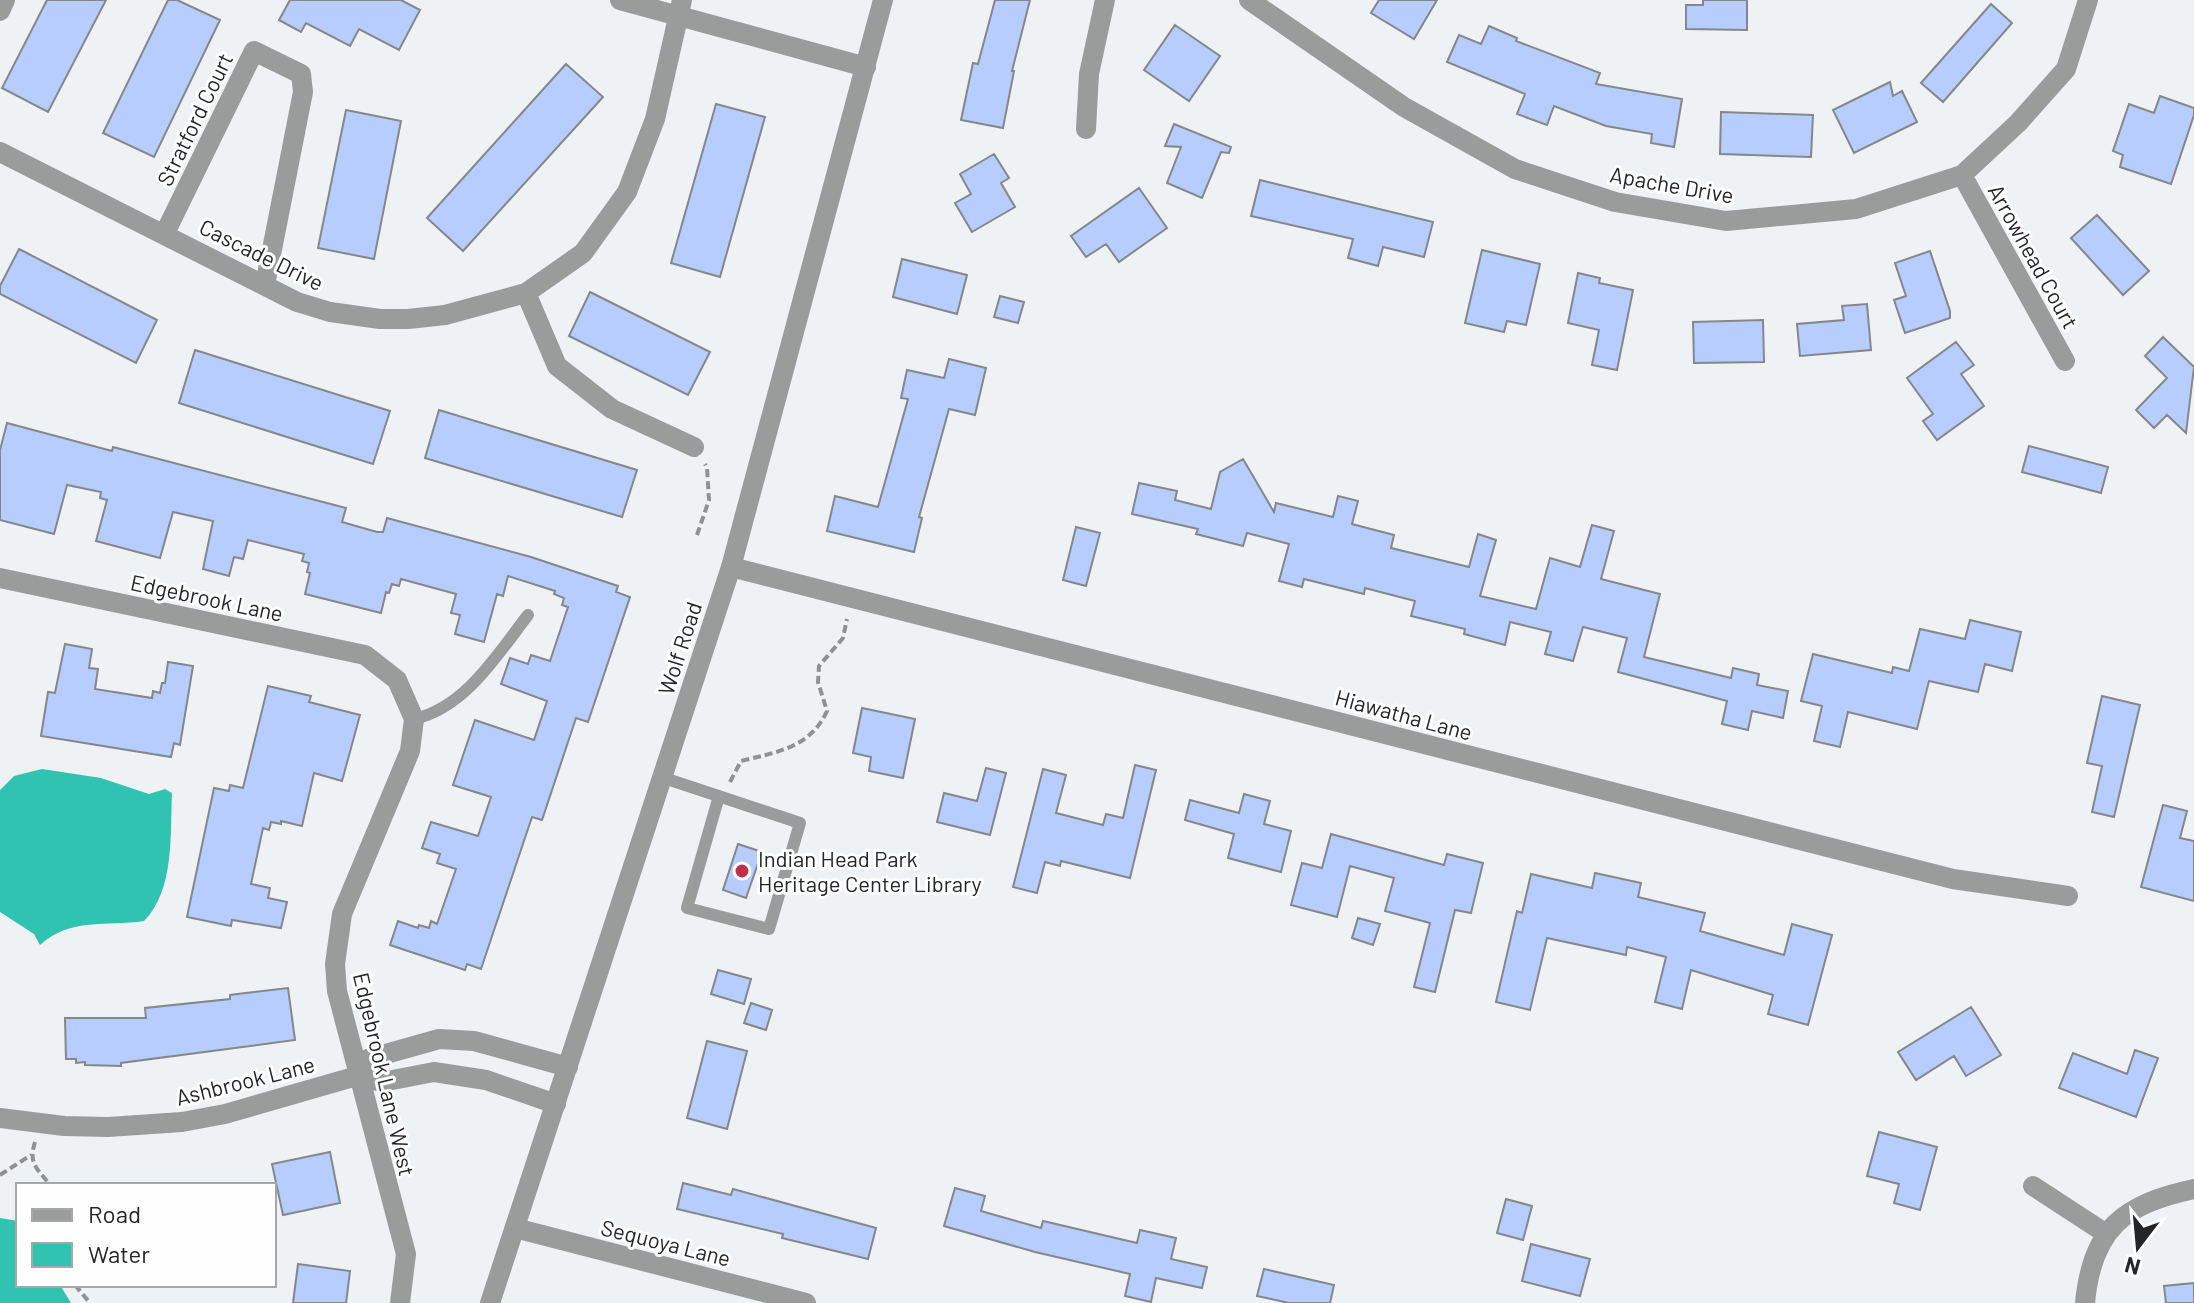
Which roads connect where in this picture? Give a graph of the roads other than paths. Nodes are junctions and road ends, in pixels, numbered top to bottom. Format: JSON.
{"nodes":[{"id":1,"x":5,"y":0,"type":"edge"},
{"id":2,"x":620,"y":0,"type":"edge"},
{"id":3,"x":883,"y":0,"type":"edge"},
{"id":4,"x":1105,"y":0,"type":"edge"},
{"id":5,"x":1249,"y":0,"type":"edge"},
{"id":6,"x":2088,"y":0,"type":"edge"},
{"id":7,"x":680,"y":8,"type":"edge"},
{"id":8,"x":0,"y":11,"type":"edge"},
{"id":9,"x":866,"y":67,"type":"junction"},
{"id":10,"x":1086,"y":129,"type":"dead end"},
{"id":11,"x":0,"y":152,"type":"edge"},
{"id":12,"x":1962,"y":175,"type":"junction"},
{"id":13,"x":165,"y":233,"type":"junction"},
{"id":14,"x":265,"y":285,"type":"junction"},
{"id":15,"x":526,"y":293,"type":"junction"},
{"id":16,"x":2065,"y":361,"type":"dead end"},
{"id":17,"x":694,"y":447,"type":"road end"},
{"id":18,"x":731,"y":567,"type":"junction"},
{"id":19,"x":0,"y":578,"type":"edge"},
{"id":20,"x":528,"y":615,"type":"dead end"},
{"id":21,"x":414,"y":719,"type":"junction"},
{"id":22,"x":661,"y":777,"type":"junction"},
{"id":23,"x":719,"y":796,"type":"junction"},
{"id":24,"x":2068,"y":896,"type":"dead end"},
{"id":25,"x":568,"y":1067,"type":"junction"},
{"id":26,"x":357,"y":1076,"type":"junction"},
{"id":27,"x":556,"y":1104,"type":"junction"},
{"id":28,"x":0,"y":1118,"type":"edge"},
{"id":29,"x":2033,"y":1186,"type":"dead end"},
{"id":30,"x":2194,"y":1189,"type":"edge"},
{"id":31,"x":515,"y":1228,"type":"junction"},
{"id":32,"x":2105,"y":1233,"type":"junction"},
{"id":33,"x":400,"y":1303,"type":"edge"},
{"id":34,"x":490,"y":1303,"type":"edge"},
{"id":35,"x":806,"y":1303,"type":"edge"},
{"id":36,"x":2085,"y":1303,"type":"edge"}],
"edges":[{"from":1,"to":8,"type":"street"},
{"from":2,"to":7,"type":"street"},
{"from":3,"to":9,"type":"street","name":"Wolf Road"},
{"from":4,"to":10,"type":"street"},
{"from":5,"to":12,"type":"street","name":"Apache Drive"},
{"from":6,"to":12,"type":"street","name":"Apache Drive"},
{"from":7,"to":9,"type":"street"},
{"from":7,"to":15,"type":"street","name":"Cascade Drive"},
{"from":9,"to":18,"type":"street","name":"Wolf Road"},
{"from":11,"to":13,"type":"street","name":"Cascade Drive"},
{"from":12,"to":16,"type":"street","name":"Arrowhead Court"},
{"from":13,"to":14,"type":"street","name":"Cascade Drive"},
{"from":13,"to":14,"type":"street","name":"Stratford Court"},
{"from":14,"to":15,"type":"street","name":"Cascade Drive"},
{"from":15,"to":17,"type":"street"},
{"from":18,"to":22,"type":"street","name":"Wolf Road"},
{"from":18,"to":24,"type":"street","name":"Hiawatha Lane"},
{"from":19,"to":21,"type":"street","name":"Edgebrook Lane"},
{"from":20,"to":21,"type":"lane"},
{"from":21,"to":26,"type":"street","name":"Edgebrook Lane West"},
{"from":22,"to":23,"type":"lane"},
{"from":22,"to":25,"type":"street","name":"Wolf Road"},
{"from":23,"to":23,"type":"lane"},
{"from":25,"to":26,"type":"street","name":"Ashbrook Lane"},
{"from":25,"to":27,"type":"street","name":"Wolf Road"},
{"from":26,"to":27,"type":"street","name":"Ashbrook Lane"},
{"from":26,"to":28,"type":"street","name":"Ashbrook Lane"},
{"from":26,"to":33,"type":"street","name":"Edgebrook Lane West"},
{"from":27,"to":31,"type":"street","name":"Wolf Road"},
{"from":29,"to":32,"type":"street"},
{"from":30,"to":32,"type":"street"},
{"from":31,"to":34,"type":"street","name":"Wolf Road"},
{"from":31,"to":35,"type":"street","name":"Sequoya Lane"},
{"from":32,"to":36,"type":"street"}]}
